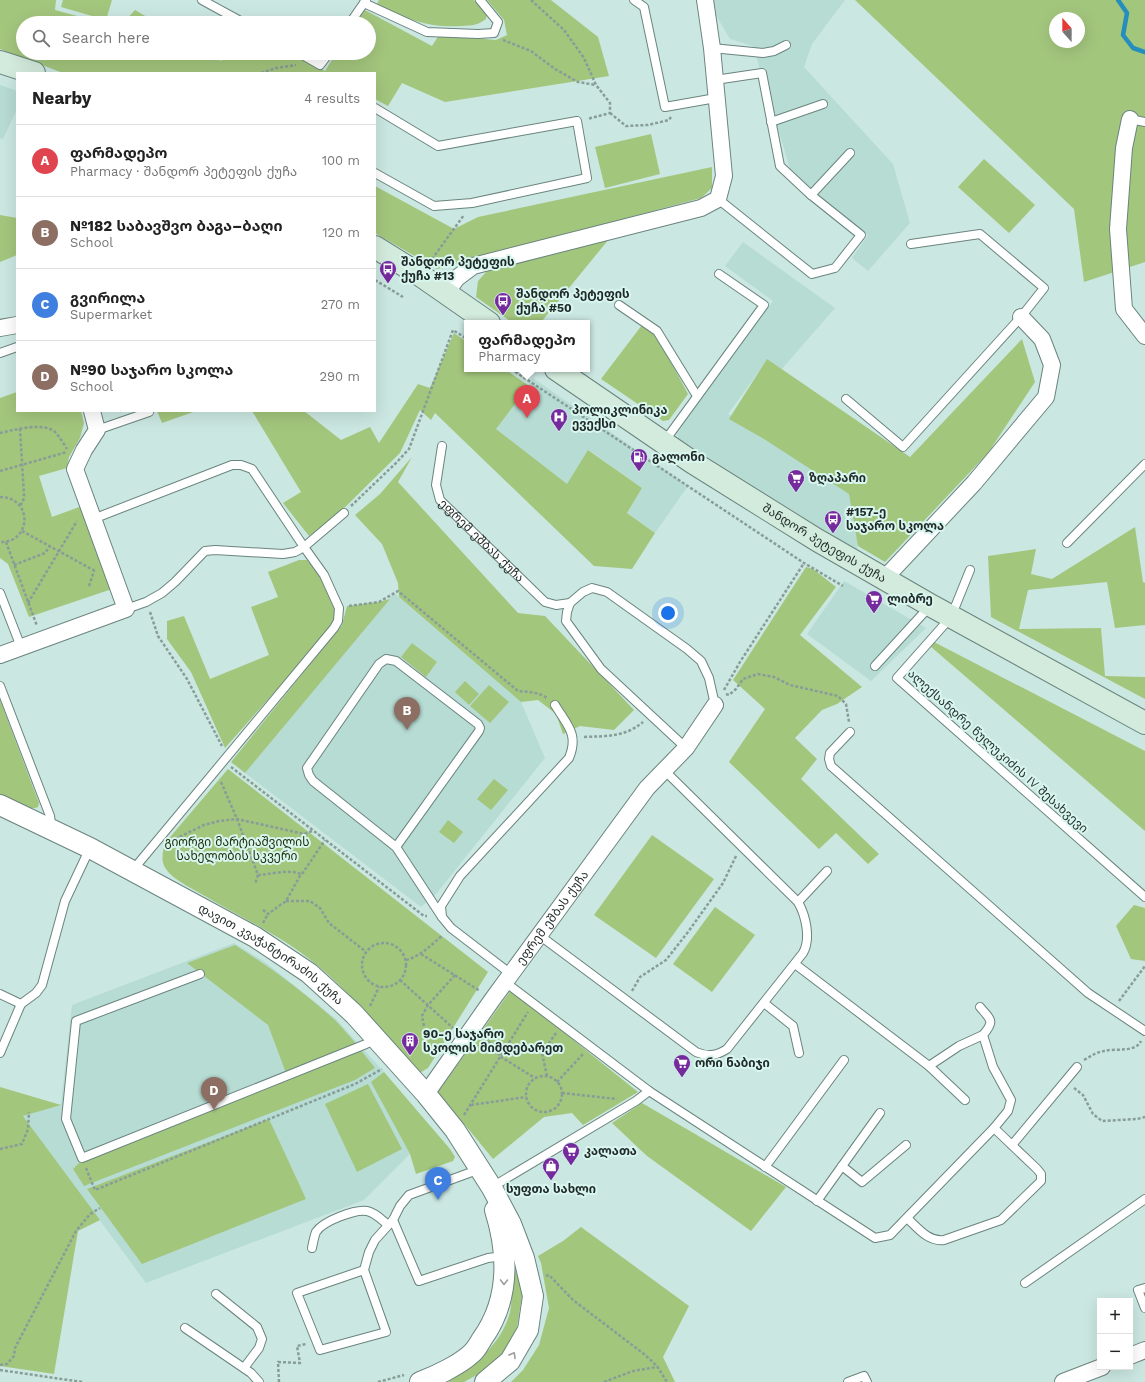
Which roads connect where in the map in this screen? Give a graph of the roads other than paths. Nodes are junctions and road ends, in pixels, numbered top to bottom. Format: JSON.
{"nodes":[{"id":1,"x":202,"y":0,"type":"edge"},
{"id":2,"x":480,"y":0,"type":"edge"},
{"id":3,"x":634,"y":0,"type":"edge"},
{"id":4,"x":705,"y":0,"type":"edge"},
{"id":5,"x":365,"y":2,"type":"edge"},
{"id":6,"x":231,"y":16,"type":"edge"},
{"id":7,"x":355,"y":16,"type":"edge"},
{"id":8,"x":786,"y":45,"type":"dead end"},
{"id":9,"x":712,"y":48,"type":"junction"},
{"id":10,"x":311,"y":60,"type":"edge"},
{"id":11,"x":324,"y":60,"type":"edge"},
{"id":12,"x":0,"y":62,"type":"edge"},
{"id":13,"x":31,"y":72,"type":"edge"},
{"id":14,"x":715,"y":80,"type":"junction"},
{"id":15,"x":716,"y":98,"type":"junction"},
{"id":16,"x":824,"y":104,"type":"dead end"},
{"id":17,"x":376,"y":109,"type":"edge"},
{"id":18,"x":1138,"y":120,"type":"edge"},
{"id":19,"x":770,"y":122,"type":"junction"},
{"id":20,"x":850,"y":153,"type":"dead end"},
{"id":21,"x":376,"y":174,"type":"edge"},
{"id":22,"x":811,"y":196,"type":"junction"},
{"id":23,"x":718,"y":199,"type":"junction"},
{"id":24,"x":911,"y":244,"type":"dead end"},
{"id":25,"x":376,"y":248,"type":"edge"},
{"id":26,"x":720,"y":274,"type":"dead end"},
{"id":27,"x":446,"y":294,"type":"junction"},
{"id":28,"x":619,"y":305,"type":"dead end"},
{"id":29,"x":1021,"y":317,"type":"junction"},
{"id":30,"x":485,"y":320,"type":"edge"},
{"id":31,"x":16,"y":325,"type":"edge"},
{"id":32,"x":0,"y":328,"type":"edge"},
{"id":33,"x":1145,"y":336,"type":"edge"},
{"id":34,"x":16,"y":347,"type":"edge"},
{"id":35,"x":0,"y":354,"type":"edge"},
{"id":36,"x":560,"y":372,"type":"edge"},
{"id":37,"x":697,"y":396,"type":"junction"},
{"id":38,"x":846,"y":400,"type":"dead end"},
{"id":39,"x":92,"y":412,"type":"edge"},
{"id":40,"x":149,"y":412,"type":"dead end"},
{"id":41,"x":98,"y":430,"type":"junction"},
{"id":42,"x":663,"y":442,"type":"junction"},
{"id":43,"x":442,"y":446,"type":"dead end"},
{"id":44,"x":1145,"y":464,"type":"edge"},
{"id":45,"x":90,"y":512,"type":"junction"},
{"id":46,"x":344,"y":513,"type":"dead end"},
{"id":47,"x":1067,"y":543,"type":"dead end"},
{"id":48,"x":304,"y":547,"type":"junction"},
{"id":49,"x":970,"y":570,"type":"dead end"},
{"id":50,"x":884,"y":579,"type":"junction"},
{"id":51,"x":0,"y":593,"type":"edge"},
{"id":52,"x":570,"y":603,"type":"junction"},
{"id":53,"x":930,"y":605,"type":"junction"},
{"id":54,"x":126,"y":609,"type":"junction"},
{"id":55,"x":951,"y":617,"type":"junction"},
{"id":56,"x":21,"y":647,"type":"junction"},
{"id":57,"x":0,"y":655,"type":"edge"},
{"id":58,"x":875,"y":666,"type":"dead end"},
{"id":59,"x":0,"y":686,"type":"edge"},
{"id":60,"x":555,"y":705,"type":"road end"},
{"id":61,"x":715,"y":705,"type":"joint"},
{"id":62,"x":1145,"y":723,"type":"edge"},
{"id":63,"x":850,"y":732,"type":"road end"},
{"id":64,"x":686,"y":748,"type":"junction"},
{"id":65,"x":664,"y":770,"type":"junction"},
{"id":66,"x":1,"y":807,"type":"edge"},
{"id":67,"x":48,"y":828,"type":"junction"},
{"id":68,"x":396,"y":847,"type":"junction"},
{"id":69,"x":90,"y":848,"type":"junction"},
{"id":70,"x":132,"y":871,"type":"junction"},
{"id":71,"x":827,"y":871,"type":"dead end"},
{"id":72,"x":1145,"y":897,"type":"edge"},
{"id":73,"x":798,"y":902,"type":"junction"},
{"id":74,"x":442,"y":917,"type":"junction"},
{"id":75,"x":540,"y":935,"type":"junction"},
{"id":76,"x":795,"y":964,"type":"junction"},
{"id":77,"x":200,"y":974,"type":"dead end"},
{"id":78,"x":508,"y":978,"type":"junction"},
{"id":79,"x":0,"y":994,"type":"edge"},
{"id":80,"x":764,"y":1003,"type":"junction"},
{"id":81,"x":21,"y":1004,"type":"junction"},
{"id":82,"x":980,"y":1007,"type":"dead end"},
{"id":83,"x":1145,"y":1031,"type":"edge"},
{"id":84,"x":982,"y":1035,"type":"junction"},
{"id":85,"x":376,"y":1038,"type":"junction"},
{"id":86,"x":0,"y":1053,"type":"edge"},
{"id":87,"x":799,"y":1053,"type":"dead end"},
{"id":88,"x":844,"y":1060,"type":"dead end"},
{"id":89,"x":929,"y":1066,"type":"junction"},
{"id":90,"x":1077,"y":1067,"type":"road end"},
{"id":91,"x":649,"y":1091,"type":"junction"},
{"id":92,"x":426,"y":1094,"type":"junction"},
{"id":93,"x":965,"y":1100,"type":"dead end"},
{"id":94,"x":880,"y":1113,"type":"dead end"},
{"id":95,"x":994,"y":1128,"type":"junction"},
{"id":96,"x":906,"y":1145,"type":"dead end"},
{"id":97,"x":1012,"y":1145,"type":"junction"},
{"id":98,"x":842,"y":1166,"type":"junction"},
{"id":99,"x":765,"y":1167,"type":"junction"},
{"id":100,"x":485,"y":1178,"type":"junction"},
{"id":101,"x":1145,"y":1199,"type":"edge"},
{"id":102,"x":817,"y":1201,"type":"junction"},
{"id":103,"x":907,"y":1218,"type":"junction"},
{"id":104,"x":391,"y":1222,"type":"junction"},
{"id":105,"x":312,"y":1248,"type":"dead end"},
{"id":106,"x":505,"y":1256,"type":"junction"},
{"id":107,"x":364,"y":1270,"type":"junction"},
{"id":108,"x":1025,"y":1283,"type":"dead end"},
{"id":109,"x":1145,"y":1288,"type":"edge"},
{"id":110,"x":216,"y":1294,"type":"dead end"},
{"id":111,"x":1145,"y":1308,"type":"edge"},
{"id":112,"x":185,"y":1328,"type":"dead end"},
{"id":113,"x":1145,"y":1350,"type":"edge"},
{"id":114,"x":1133,"y":1355,"type":"edge"},
{"id":115,"x":244,"y":1368,"type":"junction"},
{"id":116,"x":1097,"y":1369,"type":"edge"},
{"id":117,"x":413,"y":1378,"type":"edge"},
{"id":118,"x":259,"y":1382,"type":"edge"},
{"id":119,"x":485,"y":1382,"type":"edge"},
{"id":120,"x":848,"y":1382,"type":"edge"},
{"id":121,"x":866,"y":1382,"type":"edge"},
{"id":122,"x":1063,"y":1382,"type":"edge"}],
"edges":[{"from":1,"to":6,"type":"lane"},
{"from":2,"to":5,"type":"lane"},
{"from":3,"to":15,"type":"lane"},
{"from":4,"to":9,"type":"street"},
{"from":5,"to":7,"type":"lane"},
{"from":8,"to":9,"type":"lane"},
{"from":9,"to":14,"type":"street"},
{"from":10,"to":11,"type":"lane"},
{"from":12,"to":13,"type":"main road"},
{"from":14,"to":15,"type":"street"},
{"from":14,"to":19,"type":"lane"},
{"from":15,"to":23,"type":"street"},
{"from":16,"to":19,"type":"lane"},
{"from":17,"to":21,"type":"lane"},
{"from":18,"to":33,"type":"street"},
{"from":19,"to":22,"type":"lane"},
{"from":20,"to":22,"type":"lane"},
{"from":22,"to":23,"type":"lane"},
{"from":23,"to":27,"type":"street"},
{"from":24,"to":29,"type":"lane"},
{"from":25,"to":27,"type":"main road"},
{"from":26,"to":37,"type":"lane"},
{"from":27,"to":30,"type":"main road"},
{"from":28,"to":37,"type":"lane"},
{"from":29,"to":38,"type":"lane"},
{"from":29,"to":50,"type":"street"},
{"from":31,"to":32,"type":"street"},
{"from":34,"to":35,"type":"lane"},
{"from":36,"to":42,"type":"main road","name":"შანდორ პეტეფის ქუჩა"},
{"from":37,"to":42,"type":"lane"},
{"from":39,"to":41,"type":"street"},
{"from":40,"to":41,"type":"lane"},
{"from":41,"to":45,"type":"street"},
{"from":42,"to":50,"type":"main road","name":"შანდორ პეტეფის ქუჩა"},
{"from":43,"to":52,"type":"lane","name":"ეფრემ ეშბას ქუჩა"},
{"from":44,"to":47,"type":"lane"},
{"from":45,"to":48,"type":"lane"},
{"from":45,"to":54,"type":"street"},
{"from":46,"to":48,"type":"lane"},
{"from":48,"to":54,"type":"lane"},
{"from":48,"to":70,"type":"lane"},
{"from":49,"to":55,"type":"lane","name":"ალექსანდრე წულუკიძის IV შესახვევი"},
{"from":50,"to":53,"type":"main road","name":"შანდორ პეტეფის ქუჩა"},
{"from":51,"to":56,"type":"lane"},
{"from":52,"to":61,"type":"lane","name":"ეფრემ ეშბას ქუჩა"},
{"from":52,"to":64,"type":"lane"},
{"from":53,"to":55,"type":"main road","name":"შანდორ პეტეფის ქუჩა"},
{"from":53,"to":58,"type":"lane"},
{"from":54,"to":56,"type":"street"},
{"from":55,"to":62,"type":"main road","name":"შანდორ პეტეფის ქუჩა"},
{"from":55,"to":72,"type":"lane","name":"ალექსანდრე წულუკიძის IV შესახვევი"},
{"from":56,"to":57,"type":"street"},
{"from":59,"to":67,"type":"lane"},
{"from":60,"to":74,"type":"lane"},
{"from":61,"to":64,"type":"street","name":"ეფრემ ეშბას ქუჩა"},
{"from":63,"to":83,"type":"lane"},
{"from":64,"to":65,"type":"street","name":"ეფრემ ეშბას ქუჩა"},
{"from":65,"to":73,"type":"lane"},
{"from":65,"to":75,"type":"street","name":"ეფრემ ეშბას ქუჩა"},
{"from":66,"to":67,"type":"street","name":"დავით კვაჭანტირაძის ქუჩა"},
{"from":67,"to":69,"type":"street","name":"დავით კვაჭანტირაძის ქუჩა"},
{"from":68,"to":68,"type":"lane"},
{"from":68,"to":74,"type":"lane"},
{"from":69,"to":70,"type":"street","name":"დავით კვაჭანტირაძის ქუჩა"},
{"from":69,"to":81,"type":"lane"},
{"from":70,"to":85,"type":"street","name":"დავით კვაჭანტირაძის ქუჩა"},
{"from":71,"to":73,"type":"lane"},
{"from":73,"to":76,"type":"lane"},
{"from":74,"to":78,"type":"lane"},
{"from":75,"to":78,"type":"street","name":"ეფრემ ეშბას ქუჩა"},
{"from":75,"to":80,"type":"lane"},
{"from":76,"to":80,"type":"lane"},
{"from":76,"to":89,"type":"lane"},
{"from":77,"to":85,"type":"lane"},
{"from":78,"to":91,"type":"lane"},
{"from":78,"to":92,"type":"street","name":"ეფრემ ეშბას ქუჩა"},
{"from":79,"to":81,"type":"lane"},
{"from":80,"to":87,"type":"lane"},
{"from":81,"to":86,"type":"lane"},
{"from":82,"to":84,"type":"lane"},
{"from":84,"to":89,"type":"lane"},
{"from":84,"to":95,"type":"lane"},
{"from":85,"to":92,"type":"street","name":"დავით კვაჭანტირაძის ქუჩა"},
{"from":88,"to":99,"type":"lane"},
{"from":89,"to":93,"type":"lane"},
{"from":90,"to":97,"type":"lane"},
{"from":91,"to":99,"type":"lane"},
{"from":91,"to":100,"type":"lane"},
{"from":92,"to":100,"type":"street","name":"დავით კვაჭანტირაძის ქუჩა"},
{"from":94,"to":98,"type":"lane"},
{"from":95,"to":97,"type":"lane"},
{"from":95,"to":103,"type":"lane"},
{"from":96,"to":98,"type":"lane"},
{"from":97,"to":103,"type":"lane"},
{"from":98,"to":102,"type":"lane"},
{"from":99,"to":102,"type":"lane"},
{"from":100,"to":104,"type":"lane"},
{"from":100,"to":106,"type":"street","name":"დავით კვაჭანტირაძის ქუჩა"},
{"from":119,"to":100,"type":"street","name":"დავით კვაჭანტირაძის ქუჩა","one_way":true},
{"from":101,"to":108,"type":"lane"},
{"from":102,"to":103,"type":"lane"},
{"from":104,"to":105,"type":"lane"},
{"from":104,"to":106,"type":"lane"},
{"from":104,"to":107,"type":"lane"},
{"from":106,"to":117,"type":"street","name":"დავით კვაჭანტირაძის ქუჩა","one_way":true},
{"from":107,"to":107,"type":"lane"},
{"from":109,"to":111,"type":"lane"},
{"from":110,"to":115,"type":"lane"},
{"from":112,"to":115,"type":"lane"},
{"from":113,"to":114,"type":"street"},
{"from":115,"to":118,"type":"lane"},
{"from":116,"to":122,"type":"street"},
{"from":120,"to":121,"type":"lane"}]}
